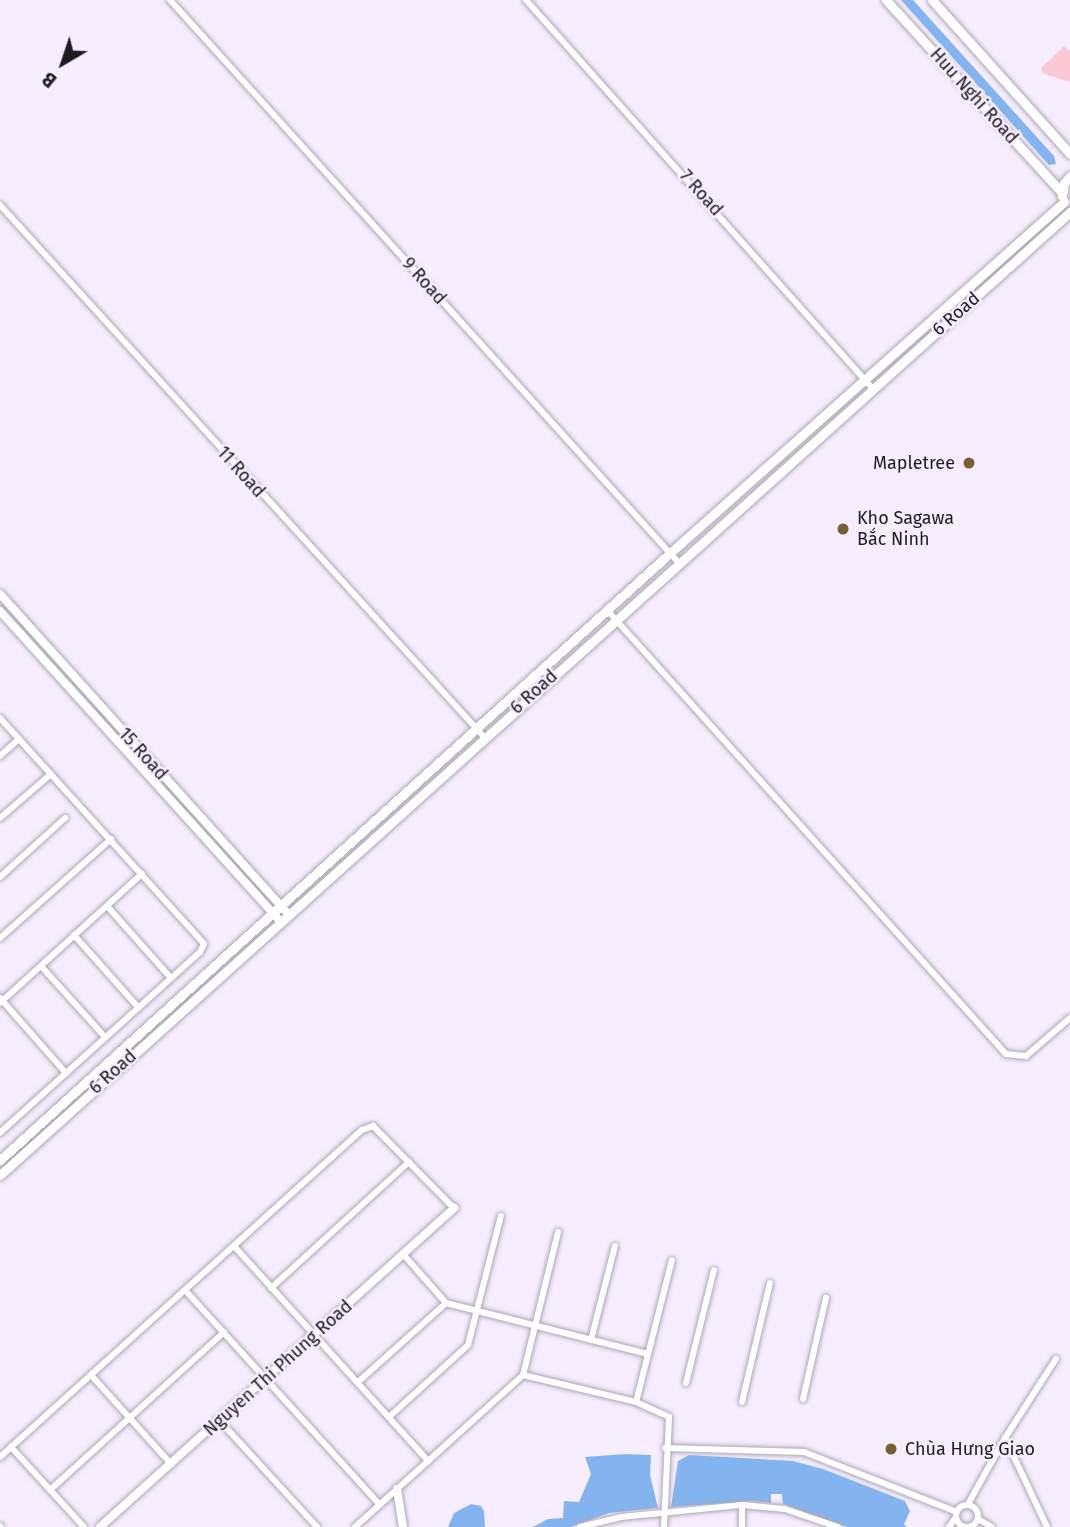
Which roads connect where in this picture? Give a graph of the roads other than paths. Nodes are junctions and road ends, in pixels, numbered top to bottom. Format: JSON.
{"nodes":[{"id":1,"x":170,"y":0,"type":"edge"},
{"id":2,"x":526,"y":0,"type":"edge"},
{"id":3,"x":886,"y":0,"type":"edge"},
{"id":4,"x":932,"y":0,"type":"edge"},
{"id":5,"x":1070,"y":154,"type":"edge"},
{"id":6,"x":1070,"y":176,"type":"edge"},
{"id":7,"x":1066,"y":204,"type":"edge"},
{"id":8,"x":0,"y":205,"type":"edge"},
{"id":9,"x":864,"y":379,"type":"junction"},
{"id":10,"x":872,"y":388,"type":"junction"},
{"id":11,"x":670,"y":553,"type":"junction"},
{"id":12,"x":678,"y":562,"type":"junction"},
{"id":13,"x":0,"y":594,"type":"edge"},
{"id":14,"x":607,"y":610,"type":"junction"},
{"id":15,"x":0,"y":611,"type":"edge"},
{"id":16,"x":615,"y":619,"type":"junction"},
{"id":17,"x":0,"y":718,"type":"edge"},
{"id":18,"x":480,"y":734,"type":"junction"},
{"id":19,"x":19,"y":739,"type":"junction"},
{"id":20,"x":0,"y":756,"type":"edge"},
{"id":21,"x":51,"y":774,"type":"junction"},
{"id":22,"x":176,"y":797,"type":"junction"},
{"id":23,"x":0,"y":818,"type":"edge"},
{"id":24,"x":65,"y":818,"type":"dead end"},
{"id":25,"x":111,"y":839,"type":"junction"},
{"id":26,"x":142,"y":874,"type":"junction"},
{"id":27,"x":0,"y":877,"type":"edge"},
{"id":28,"x":107,"y":906,"type":"junction"},
{"id":29,"x":277,"y":909,"type":"junction"},
{"id":30,"x":284,"y":917,"type":"junction"},
{"id":31,"x":74,"y":935,"type":"junction"},
{"id":32,"x":0,"y":939,"type":"edge"},
{"id":33,"x":41,"y":966,"type":"junction"},
{"id":34,"x":171,"y":978,"type":"junction"},
{"id":35,"x":1,"y":1001,"type":"edge"},
{"id":36,"x":138,"y":1007,"type":"junction"},
{"id":37,"x":1070,"y":1018,"type":"edge"},
{"id":38,"x":105,"y":1037,"type":"junction"},
{"id":39,"x":66,"y":1073,"type":"junction"},
{"id":40,"x":0,"y":1133,"type":"edge"},
{"id":41,"x":0,"y":1160,"type":"edge"},
{"id":42,"x":409,"y":1162,"type":"junction"},
{"id":43,"x":0,"y":1175,"type":"edge"},
{"id":44,"x":454,"y":1208,"type":"joint"},
{"id":45,"x":501,"y":1216,"type":"dead end"},
{"id":46,"x":558,"y":1232,"type":"dead end"},
{"id":47,"x":234,"y":1246,"type":"junction"},
{"id":48,"x":615,"y":1247,"type":"dead end"},
{"id":49,"x":403,"y":1254,"type":"junction"},
{"id":50,"x":672,"y":1260,"type":"dead end"},
{"id":51,"x":714,"y":1270,"type":"dead end"},
{"id":52,"x":770,"y":1283,"type":"dead end"},
{"id":53,"x":271,"y":1288,"type":"junction"},
{"id":54,"x":185,"y":1290,"type":"junction"},
{"id":55,"x":826,"y":1298,"type":"dead end"},
{"id":56,"x":446,"y":1303,"type":"junction"},
{"id":57,"x":477,"y":1311,"type":"junction"},
{"id":58,"x":535,"y":1325,"type":"junction"},
{"id":59,"x":224,"y":1332,"type":"junction"},
{"id":60,"x":314,"y":1336,"type":"junction"},
{"id":61,"x":591,"y":1340,"type":"junction"},
{"id":62,"x":648,"y":1354,"type":"junction"},
{"id":63,"x":1056,"y":1359,"type":"dead end"},
{"id":64,"x":90,"y":1375,"type":"junction"},
{"id":65,"x":523,"y":1375,"type":"junction"},
{"id":66,"x":265,"y":1379,"type":"junction"},
{"id":67,"x":358,"y":1382,"type":"junction"},
{"id":68,"x":687,"y":1383,"type":"dead end"},
{"id":69,"x":803,"y":1399,"type":"dead end"},
{"id":70,"x":636,"y":1402,"type":"junction"},
{"id":71,"x":741,"y":1402,"type":"dead end"},
{"id":72,"x":389,"y":1417,"type":"junction"},
{"id":73,"x":131,"y":1418,"type":"junction"},
{"id":74,"x":220,"y":1421,"type":"junction"},
{"id":75,"x":1005,"y":1438,"type":"junction"},
{"id":76,"x":11,"y":1447,"type":"junction"},
{"id":77,"x":665,"y":1448,"type":"junction"},
{"id":78,"x":0,"y":1457,"type":"edge"},
{"id":79,"x":428,"y":1461,"type":"junction"},
{"id":80,"x":171,"y":1464,"type":"junction"},
{"id":81,"x":397,"y":1489,"type":"junction"},
{"id":82,"x":50,"y":1490,"type":"junction"},
{"id":83,"x":968,"y":1504,"type":"junction"},
{"id":84,"x":380,"y":1505,"type":"junction"},
{"id":85,"x":742,"y":1505,"type":"junction"},
{"id":86,"x":664,"y":1511,"type":"junction"},
{"id":87,"x":957,"y":1514,"type":"junction"},
{"id":88,"x":978,"y":1518,"type":"junction"},
{"id":89,"x":84,"y":1527,"type":"edge"},
{"id":90,"x":100,"y":1527,"type":"edge"},
{"id":91,"x":317,"y":1527,"type":"edge"},
{"id":92,"x":355,"y":1527,"type":"edge"},
{"id":93,"x":403,"y":1527,"type":"edge"},
{"id":94,"x":580,"y":1527,"type":"edge"},
{"id":95,"x":664,"y":1527,"type":"edge"},
{"id":96,"x":742,"y":1527,"type":"edge"},
{"id":97,"x":838,"y":1527,"type":"edge"},
{"id":98,"x":949,"y":1527,"type":"edge"},
{"id":99,"x":964,"y":1527,"type":"edge"},
{"id":100,"x":992,"y":1527,"type":"edge"},
{"id":101,"x":1047,"y":1527,"type":"edge"}],
"edges":[{"from":1,"to":11,"type":"street","name":"9 Road"},
{"from":2,"to":9,"type":"street","name":"7 Road"},
{"from":3,"to":7,"type":"main road","name":"Huu Nghi Road"},
{"from":4,"to":5,"type":"main road","name":"Huu Nghi Road"},
{"from":6,"to":7,"type":"main road"},
{"from":7,"to":9,"type":"main road","name":"6 Road"},
{"from":7,"to":10,"type":"main road","name":"6 Road"},
{"from":8,"to":18,"type":"street","name":"11 Road"},
{"from":9,"to":10,"type":"street","name":"7 Road"},
{"from":9,"to":11,"type":"main road","name":"6 Road"},
{"from":10,"to":12,"type":"main road","name":"6 Road"},
{"from":11,"to":12,"type":"street","name":"9 Road"},
{"from":11,"to":14,"type":"main road","name":"6 Road"},
{"from":12,"to":16,"type":"main road","name":"6 Road"},
{"from":13,"to":22,"type":"street","name":"15 Road"},
{"from":14,"to":16,"type":"street"},
{"from":14,"to":18,"type":"main road","name":"6 Road"},
{"from":15,"to":22,"type":"street","name":"15 Road"},
{"from":16,"to":18,"type":"main road","name":"6 Road"},
{"from":16,"to":37,"type":"street"},
{"from":17,"to":19,"type":"street"},
{"from":18,"to":29,"type":"main road","name":"6 Road"},
{"from":18,"to":30,"type":"main road","name":"6 Road"},
{"from":19,"to":20,"type":"street"},
{"from":19,"to":21,"type":"street"},
{"from":21,"to":23,"type":"street"},
{"from":21,"to":25,"type":"street"},
{"from":22,"to":29,"type":"street","name":"15 Road"},
{"from":24,"to":27,"type":"street"},
{"from":25,"to":26,"type":"street"},
{"from":25,"to":32,"type":"street"},
{"from":26,"to":28,"type":"street"},
{"from":26,"to":34,"type":"street"},
{"from":28,"to":31,"type":"street"},
{"from":28,"to":34,"type":"street"},
{"from":29,"to":30,"type":"street","name":"15 Road"},
{"from":29,"to":41,"type":"main road","name":"6 Road"},
{"from":30,"to":43,"type":"main road","name":"6 Road"},
{"from":31,"to":33,"type":"street"},
{"from":31,"to":36,"type":"street"},
{"from":33,"to":35,"type":"street"},
{"from":33,"to":38,"type":"street"},
{"from":34,"to":36,"type":"street"},
{"from":35,"to":39,"type":"street"},
{"from":36,"to":38,"type":"street"},
{"from":38,"to":39,"type":"street"},
{"from":39,"to":40,"type":"street"},
{"from":42,"to":44,"type":"street"},
{"from":42,"to":47,"type":"street"},
{"from":42,"to":53,"type":"street"},
{"from":44,"to":49,"type":"street","name":"Nguyen Thi Phung Road"},
{"from":45,"to":57,"type":"street"},
{"from":46,"to":58,"type":"street"},
{"from":47,"to":53,"type":"street"},
{"from":47,"to":54,"type":"street"},
{"from":48,"to":61,"type":"street"},
{"from":49,"to":56,"type":"street"},
{"from":49,"to":60,"type":"street","name":"Nguyen Thi Phung Road"},
{"from":50,"to":62,"type":"street"},
{"from":51,"to":68,"type":"street"},
{"from":52,"to":71,"type":"street"},
{"from":53,"to":60,"type":"street"},
{"from":54,"to":59,"type":"street"},
{"from":54,"to":64,"type":"street"},
{"from":55,"to":69,"type":"street"},
{"from":56,"to":57,"type":"street"},
{"from":56,"to":67,"type":"street"},
{"from":57,"to":58,"type":"street"},
{"from":57,"to":72,"type":"street"},
{"from":58,"to":61,"type":"street"},
{"from":58,"to":65,"type":"street"},
{"from":59,"to":66,"type":"street"},
{"from":59,"to":73,"type":"street"},
{"from":60,"to":66,"type":"street","name":"Nguyen Thi Phung Road"},
{"from":60,"to":67,"type":"street"},
{"from":61,"to":62,"type":"street"},
{"from":62,"to":70,"type":"street"},
{"from":63,"to":75,"type":"street"},
{"from":64,"to":73,"type":"street"},
{"from":64,"to":76,"type":"street"},
{"from":65,"to":70,"type":"street"},
{"from":65,"to":79,"type":"street"},
{"from":66,"to":74,"type":"street","name":"Nguyen Thi Phung Road"},
{"from":66,"to":84,"type":"street"},
{"from":67,"to":72,"type":"street"},
{"from":70,"to":77,"type":"street"},
{"from":72,"to":79,"type":"street"},
{"from":73,"to":80,"type":"street"},
{"from":73,"to":82,"type":"street"},
{"from":74,"to":80,"type":"street","name":"Nguyen Thi Phung Road"},
{"from":74,"to":91,"type":"street"},
{"from":75,"to":83,"type":"street"},
{"from":75,"to":101,"type":"street"},
{"from":76,"to":78,"type":"street"},
{"from":76,"to":82,"type":"street"},
{"from":77,"to":86,"type":"street"},
{"from":77,"to":87,"type":"street"},
{"from":79,"to":81,"type":"street"},
{"from":80,"to":90,"type":"street","name":"Nguyen Thi Phung Road"},
{"from":81,"to":84,"type":"street"},
{"from":81,"to":93,"type":"street"},
{"from":82,"to":89,"type":"street"},
{"from":83,"to":87,"type":"street"},
{"from":83,"to":88,"type":"street"},
{"from":84,"to":92,"type":"street"},
{"from":85,"to":86,"type":"street"},
{"from":85,"to":96,"type":"street"},
{"from":85,"to":97,"type":"street"},
{"from":86,"to":94,"type":"street"},
{"from":86,"to":95,"type":"street"},
{"from":87,"to":98,"type":"street"},
{"from":87,"to":99,"type":"street"},
{"from":88,"to":99,"type":"street"},
{"from":88,"to":100,"type":"street"}]}
